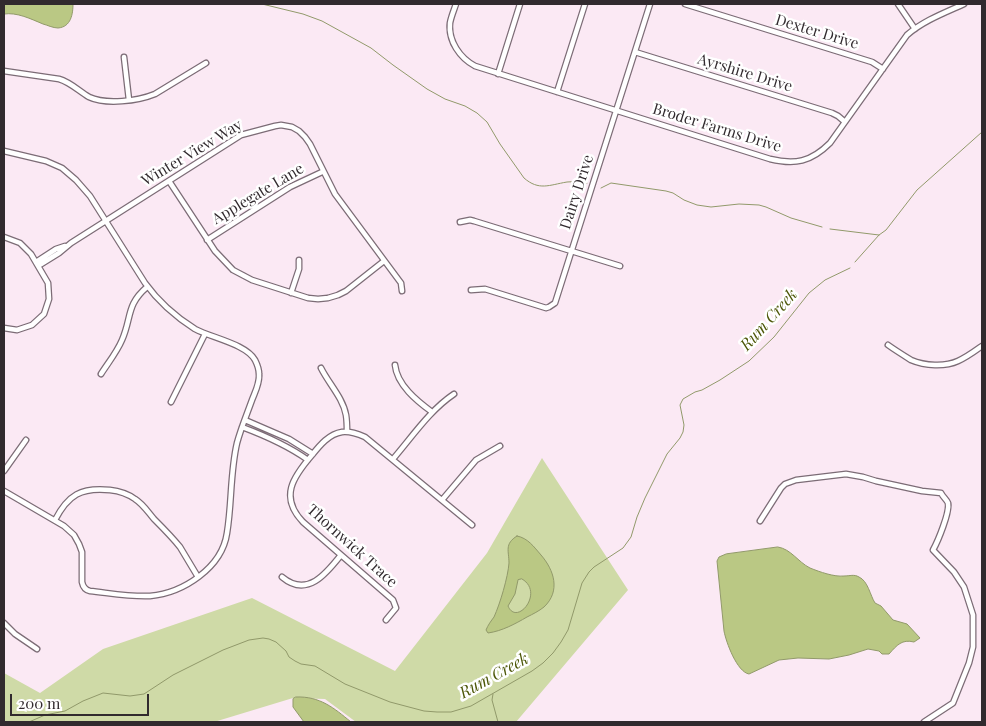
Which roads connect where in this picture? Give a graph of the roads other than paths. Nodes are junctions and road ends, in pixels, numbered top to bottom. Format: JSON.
{"nodes":[{"id":1,"x":456,"y":4,"type":"edge"},
{"id":2,"x":520,"y":4,"type":"edge"},
{"id":3,"x":584,"y":4,"type":"edge"},
{"id":4,"x":650,"y":4,"type":"edge"},
{"id":5,"x":685,"y":4,"type":"edge"},
{"id":6,"x":898,"y":4,"type":"edge"},
{"id":7,"x":964,"y":4,"type":"edge"},
{"id":8,"x":915,"y":29,"type":"junction"},
{"id":9,"x":635,"y":52,"type":"junction"},
{"id":10,"x":124,"y":57,"type":"dead end"},
{"id":11,"x":206,"y":63,"type":"dead end"},
{"id":12,"x":883,"y":70,"type":"junction"},
{"id":13,"x":4,"y":71,"type":"edge"},
{"id":14,"x":498,"y":74,"type":"junction"},
{"id":15,"x":558,"y":92,"type":"junction"},
{"id":16,"x":129,"y":100,"type":"junction"},
{"id":17,"x":616,"y":110,"type":"junction"},
{"id":18,"x":845,"y":122,"type":"junction"},
{"id":19,"x":4,"y":151,"type":"edge"},
{"id":20,"x":322,"y":172,"type":"junction"},
{"id":21,"x":169,"y":181,"type":"junction"},
{"id":22,"x":105,"y":221,"type":"junction"},
{"id":23,"x":460,"y":222,"type":"dead end"},
{"id":24,"x":4,"y":237,"type":"edge"},
{"id":25,"x":207,"y":240,"type":"junction"},
{"id":26,"x":572,"y":252,"type":"junction"},
{"id":27,"x":299,"y":260,"type":"dead end"},
{"id":28,"x":384,"y":261,"type":"junction"},
{"id":29,"x":37,"y":264,"type":"junction"},
{"id":30,"x":620,"y":266,"type":"dead end"},
{"id":31,"x":147,"y":287,"type":"junction"},
{"id":32,"x":471,"y":290,"type":"dead end"},
{"id":33,"x":402,"y":291,"type":"dead end"},
{"id":34,"x":291,"y":292,"type":"junction"},
{"id":35,"x":4,"y":328,"type":"edge"},
{"id":36,"x":205,"y":334,"type":"junction"},
{"id":37,"x":888,"y":344,"type":"dead end"},
{"id":38,"x":982,"y":346,"type":"edge"},
{"id":39,"x":395,"y":365,"type":"dead end"},
{"id":40,"x":321,"y":368,"type":"dead end"},
{"id":41,"x":101,"y":374,"type":"dead end"},
{"id":42,"x":454,"y":394,"type":"dead end"},
{"id":43,"x":171,"y":402,"type":"dead end"},
{"id":44,"x":432,"y":412,"type":"junction"},
{"id":45,"x":245,"y":420,"type":"junction"},
{"id":46,"x":242,"y":428,"type":"junction"},
{"id":47,"x":347,"y":432,"type":"junction"},
{"id":48,"x":280,"y":434,"type":"junction"},
{"id":49,"x":26,"y":440,"type":"dead end"},
{"id":50,"x":278,"y":441,"type":"junction"},
{"id":51,"x":500,"y":446,"type":"dead end"},
{"id":52,"x":312,"y":454,"type":"junction"},
{"id":53,"x":308,"y":460,"type":"junction"},
{"id":54,"x":393,"y":460,"type":"junction"},
{"id":55,"x":4,"y":471,"type":"edge"},
{"id":56,"x":4,"y":491,"type":"edge"},
{"id":57,"x":442,"y":500,"type":"junction"},
{"id":58,"x":55,"y":520,"type":"junction"},
{"id":59,"x":760,"y":521,"type":"dead end"},
{"id":60,"x":472,"y":525,"type":"dead end"},
{"id":61,"x":341,"y":556,"type":"junction"},
{"id":62,"x":198,"y":577,"type":"junction"},
{"id":63,"x":282,"y":577,"type":"dead end"},
{"id":64,"x":386,"y":620,"type":"dead end"},
{"id":65,"x":4,"y":623,"type":"edge"},
{"id":66,"x":37,"y":650,"type":"dead end"},
{"id":67,"x":931,"y":720,"type":"edge"},
{"id":68,"x":924,"y":722,"type":"edge"}],
"edges":[{"from":1,"to":14,"type":"street","name":"Broder Farms Drive"},
{"from":2,"to":14,"type":"street"},
{"from":3,"to":15,"type":"street"},
{"from":4,"to":9,"type":"street","name":"Dairy Drive"},
{"from":5,"to":12,"type":"street","name":"Dexter Drive"},
{"from":6,"to":8,"type":"street"},
{"from":7,"to":8,"type":"street","name":"Broder Farms Drive"},
{"from":8,"to":12,"type":"street","name":"Broder Farms Drive"},
{"from":9,"to":17,"type":"street","name":"Dairy Drive"},
{"from":9,"to":18,"type":"street","name":"Ayrshire Drive"},
{"from":10,"to":16,"type":"street"},
{"from":11,"to":16,"type":"street"},
{"from":12,"to":18,"type":"street","name":"Broder Farms Drive"},
{"from":13,"to":16,"type":"street"},
{"from":14,"to":15,"type":"street","name":"Broder Farms Drive"},
{"from":15,"to":17,"type":"street","name":"Broder Farms Drive"},
{"from":17,"to":18,"type":"street","name":"Broder Farms Drive"},
{"from":17,"to":26,"type":"street","name":"Dairy Drive"},
{"from":19,"to":22,"type":"street"},
{"from":20,"to":21,"type":"street","name":"Winter View Way"},
{"from":20,"to":25,"type":"street","name":"Applegate Lane"},
{"from":20,"to":28,"type":"street","name":"Winter View Way"},
{"from":21,"to":22,"type":"street","name":"Winter View Way"},
{"from":21,"to":25,"type":"street"},
{"from":22,"to":29,"type":"street","name":"Winter View Way"},
{"from":22,"to":31,"type":"street"},
{"from":23,"to":26,"type":"street"},
{"from":24,"to":29,"type":"street"},
{"from":25,"to":34,"type":"street"},
{"from":26,"to":30,"type":"street"},
{"from":26,"to":32,"type":"street","name":"Dairy Drive"},
{"from":27,"to":34,"type":"street"},
{"from":28,"to":33,"type":"street","name":"Winter View Way"},
{"from":28,"to":34,"type":"street"},
{"from":29,"to":35,"type":"street"},
{"from":31,"to":36,"type":"street"},
{"from":31,"to":41,"type":"street"},
{"from":36,"to":43,"type":"street"},
{"from":36,"to":45,"type":"street"},
{"from":37,"to":38,"type":"street"},
{"from":39,"to":44,"type":"street"},
{"from":40,"to":47,"type":"street"},
{"from":42,"to":44,"type":"street"},
{"from":44,"to":54,"type":"street"},
{"from":45,"to":46,"type":"street"},
{"from":45,"to":48,"type":"street"},
{"from":46,"to":50,"type":"street"},
{"from":46,"to":62,"type":"street"},
{"from":47,"to":52,"type":"street","name":"Thornwick Trace"},
{"from":47,"to":54,"type":"street"},
{"from":48,"to":50,"type":"street"},
{"from":48,"to":52,"type":"street"},
{"from":49,"to":55,"type":"street"},
{"from":50,"to":53,"type":"street"},
{"from":51,"to":57,"type":"street"},
{"from":52,"to":53,"type":"street","name":"Thornwick Trace"},
{"from":53,"to":61,"type":"street","name":"Thornwick Trace"},
{"from":54,"to":57,"type":"street"},
{"from":56,"to":58,"type":"street"},
{"from":57,"to":60,"type":"street"},
{"from":58,"to":62,"type":"street"},
{"from":58,"to":62,"type":"street"},
{"from":59,"to":67,"type":"street"},
{"from":61,"to":63,"type":"street"},
{"from":61,"to":64,"type":"street","name":"Thornwick Trace"},
{"from":65,"to":66,"type":"street"},
{"from":67,"to":68,"type":"street"}]}
